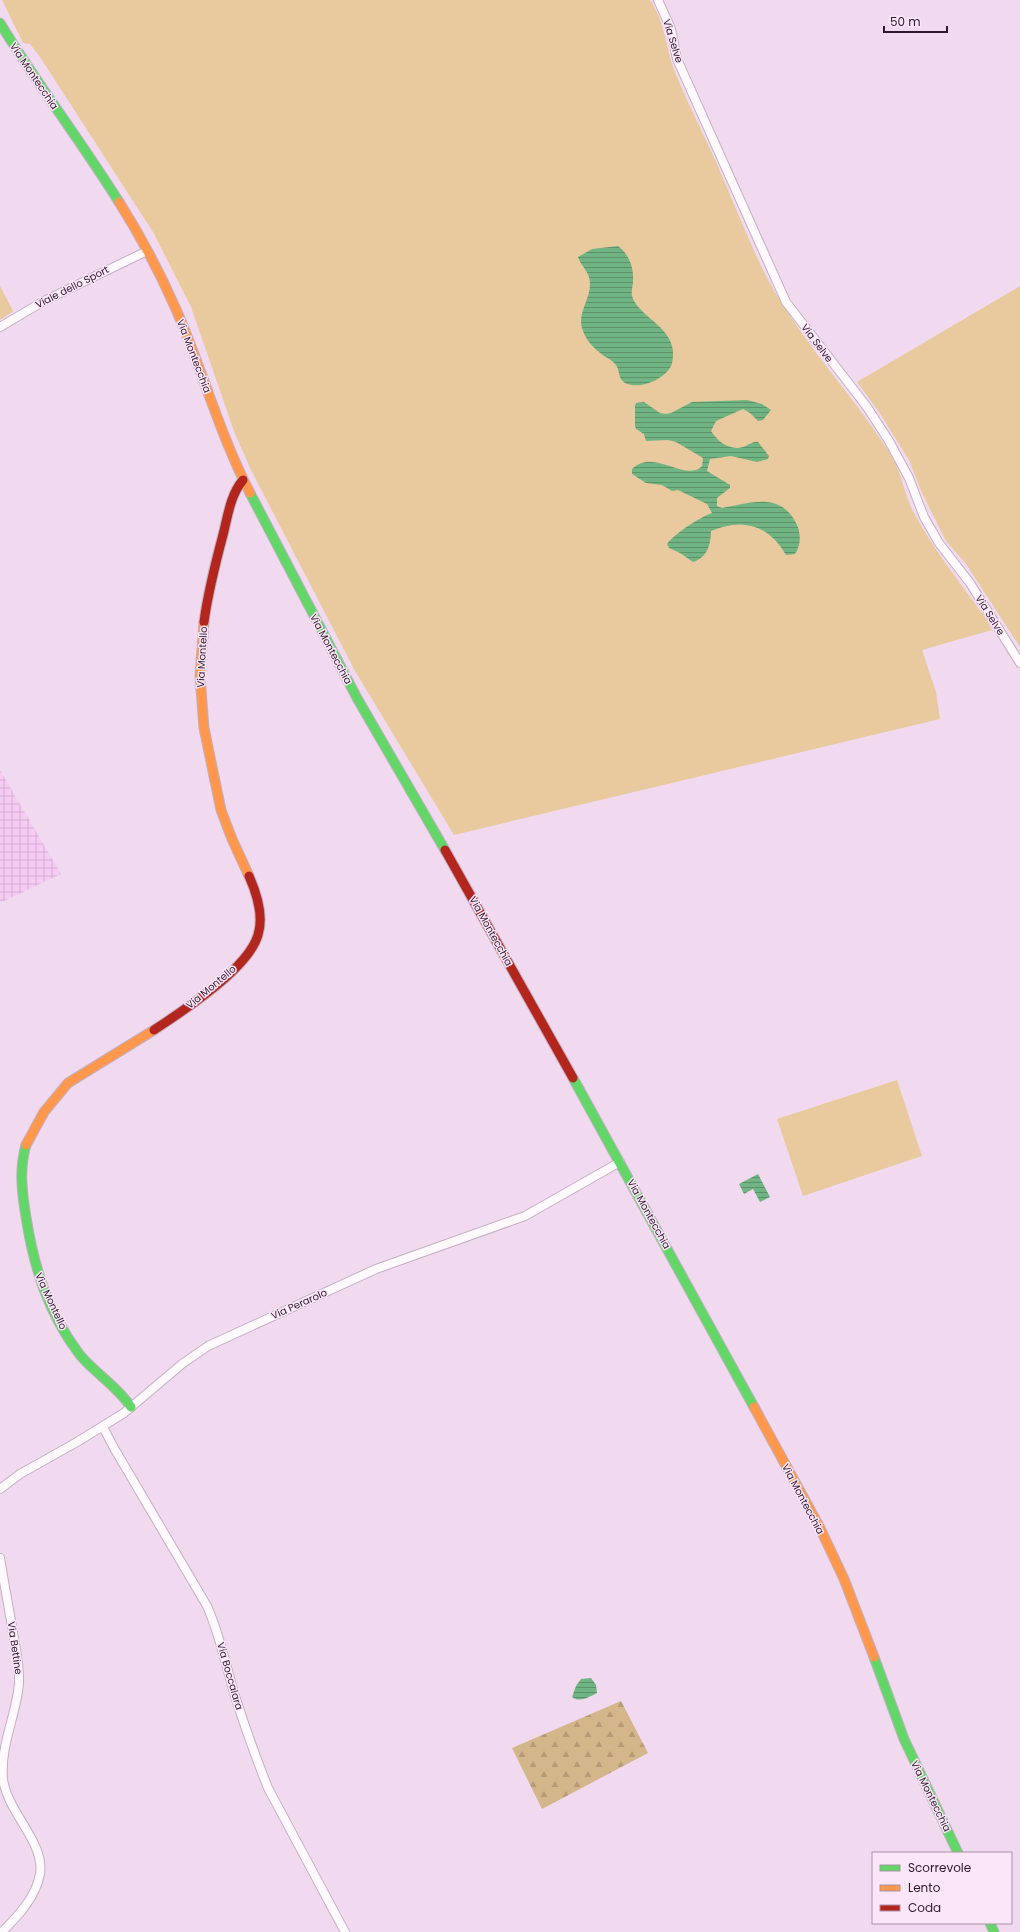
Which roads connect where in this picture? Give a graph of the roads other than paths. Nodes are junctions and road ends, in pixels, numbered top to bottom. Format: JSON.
{"nodes":[{"id":1,"x":658,"y":0,"type":"edge"},
{"id":2,"x":0,"y":23,"type":"edge"},
{"id":3,"x":147,"y":251,"type":"junction"},
{"id":4,"x":0,"y":327,"type":"edge"},
{"id":5,"x":244,"y":480,"type":"junction"},
{"id":6,"x":1020,"y":663,"type":"edge"},
{"id":7,"x":620,"y":1162,"type":"junction"},
{"id":8,"x":131,"y":1407,"type":"junction"},
{"id":9,"x":103,"y":1427,"type":"junction"},
{"id":10,"x":0,"y":1488,"type":"edge"},
{"id":11,"x":0,"y":1558,"type":"edge"},
{"id":12,"x":958,"y":1852,"type":"edge"},
{"id":13,"x":2,"y":1932,"type":"edge"},
{"id":14,"x":345,"y":1932,"type":"edge"}],
"edges":[{"from":1,"to":6,"type":"street","name":"Via Selve"},
{"from":2,"to":3,"type":"street","name":"Via Montecchia"},
{"from":3,"to":4,"type":"street","name":"Viale dello Sport"},
{"from":3,"to":5,"type":"street","name":"Via Montecchia"},
{"from":5,"to":7,"type":"street","name":"Via Montecchia"},
{"from":5,"to":8,"type":"street","name":"Via Montello"},
{"from":7,"to":8,"type":"street","name":"Via Perarolo"},
{"from":7,"to":12,"type":"street","name":"Via Montecchia"},
{"from":8,"to":9,"type":"street","name":"Via Perarolo"},
{"from":9,"to":10,"type":"street","name":"Via Perarolo"},
{"from":9,"to":14,"type":"street","name":"Via Boccalara"},
{"from":11,"to":13,"type":"street","name":"Via Bettine"}]}
